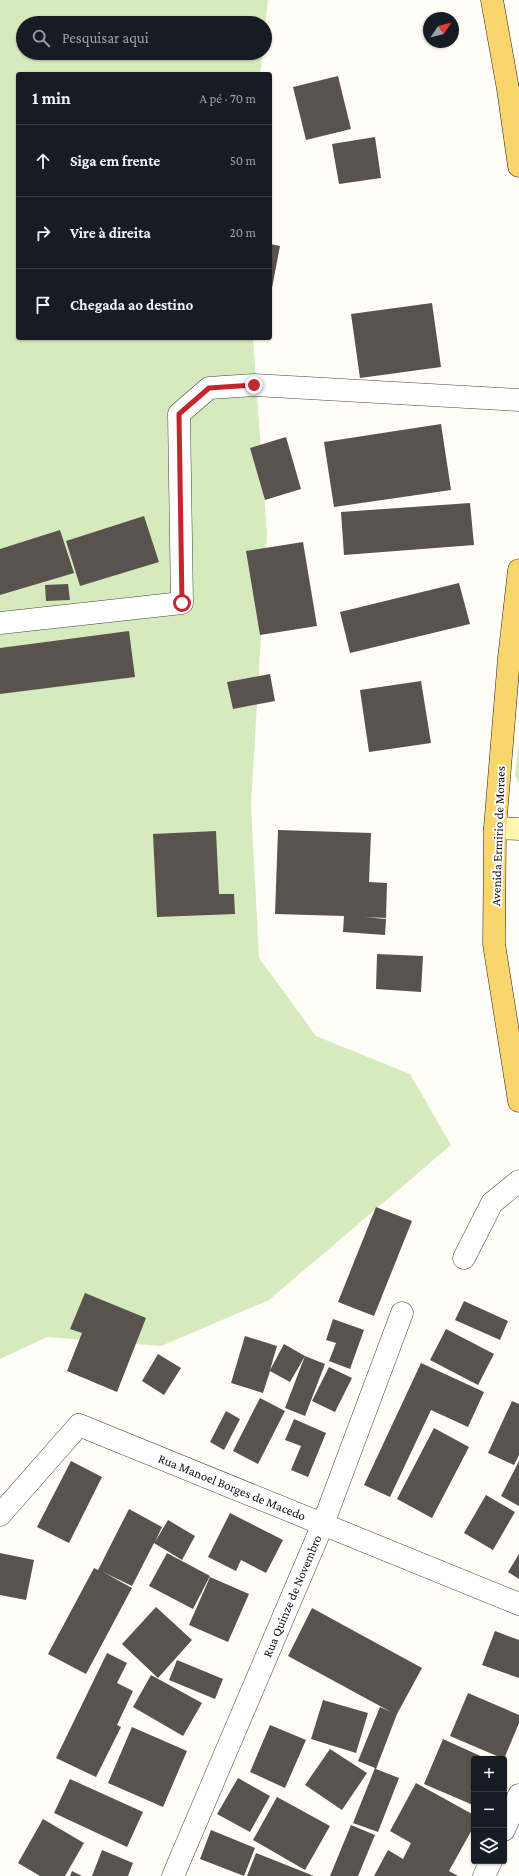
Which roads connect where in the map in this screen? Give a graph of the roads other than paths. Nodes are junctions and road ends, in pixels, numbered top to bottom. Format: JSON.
{"nodes":[{"id":1,"x":492,"y":0,"type":"edge"},
{"id":2,"x":519,"y":166,"type":"edge"},
{"id":3,"x":519,"y":400,"type":"edge"},
{"id":4,"x":519,"y":570,"type":"edge"},
{"id":5,"x":0,"y":623,"type":"edge"},
{"id":6,"x":514,"y":652,"type":"edge"},
{"id":7,"x":495,"y":828,"type":"junction"},
{"id":8,"x":519,"y":829,"type":"edge"},
{"id":9,"x":519,"y":1101,"type":"edge"},
{"id":10,"x":519,"y":1181,"type":"edge"},
{"id":11,"x":464,"y":1258,"type":"dead end"},
{"id":12,"x":402,"y":1313,"type":"dead end"},
{"id":13,"x":0,"y":1515,"type":"edge"},
{"id":14,"x":323,"y":1524,"type":"junction"},
{"id":15,"x":519,"y":1604,"type":"edge"},
{"id":16,"x":519,"y":1795,"type":"edge"},
{"id":17,"x":505,"y":1828,"type":"edge"},
{"id":18,"x":490,"y":1864,"type":"edge"},
{"id":19,"x":173,"y":1876,"type":"edge"},
{"id":20,"x":484,"y":1876,"type":"edge"}],
"edges":[{"from":1,"to":2,"type":"main road"},
{"from":3,"to":5,"type":"street"},
{"from":4,"to":6,"type":"main road","name":"Avenida Ermirio de Moraes"},
{"from":6,"to":7,"type":"main road","name":"Avenida Ermirio de Moraes"},
{"from":7,"to":8,"type":"street"},
{"from":7,"to":9,"type":"main road","name":"Avenida Ermirio de Moraes"},
{"from":10,"to":11,"type":"street"},
{"from":12,"to":14,"type":"street","name":"Rua Quinze de Novembro"},
{"from":13,"to":14,"type":"street","name":"Rua Manoel Borges de Macedo"},
{"from":14,"to":15,"type":"street","name":"Rua Manoel Borges de Macedo"},
{"from":14,"to":19,"type":"street","name":"Rua Quinze de Novembro"},
{"from":16,"to":17,"type":"street"},
{"from":18,"to":20,"type":"street"}]}
